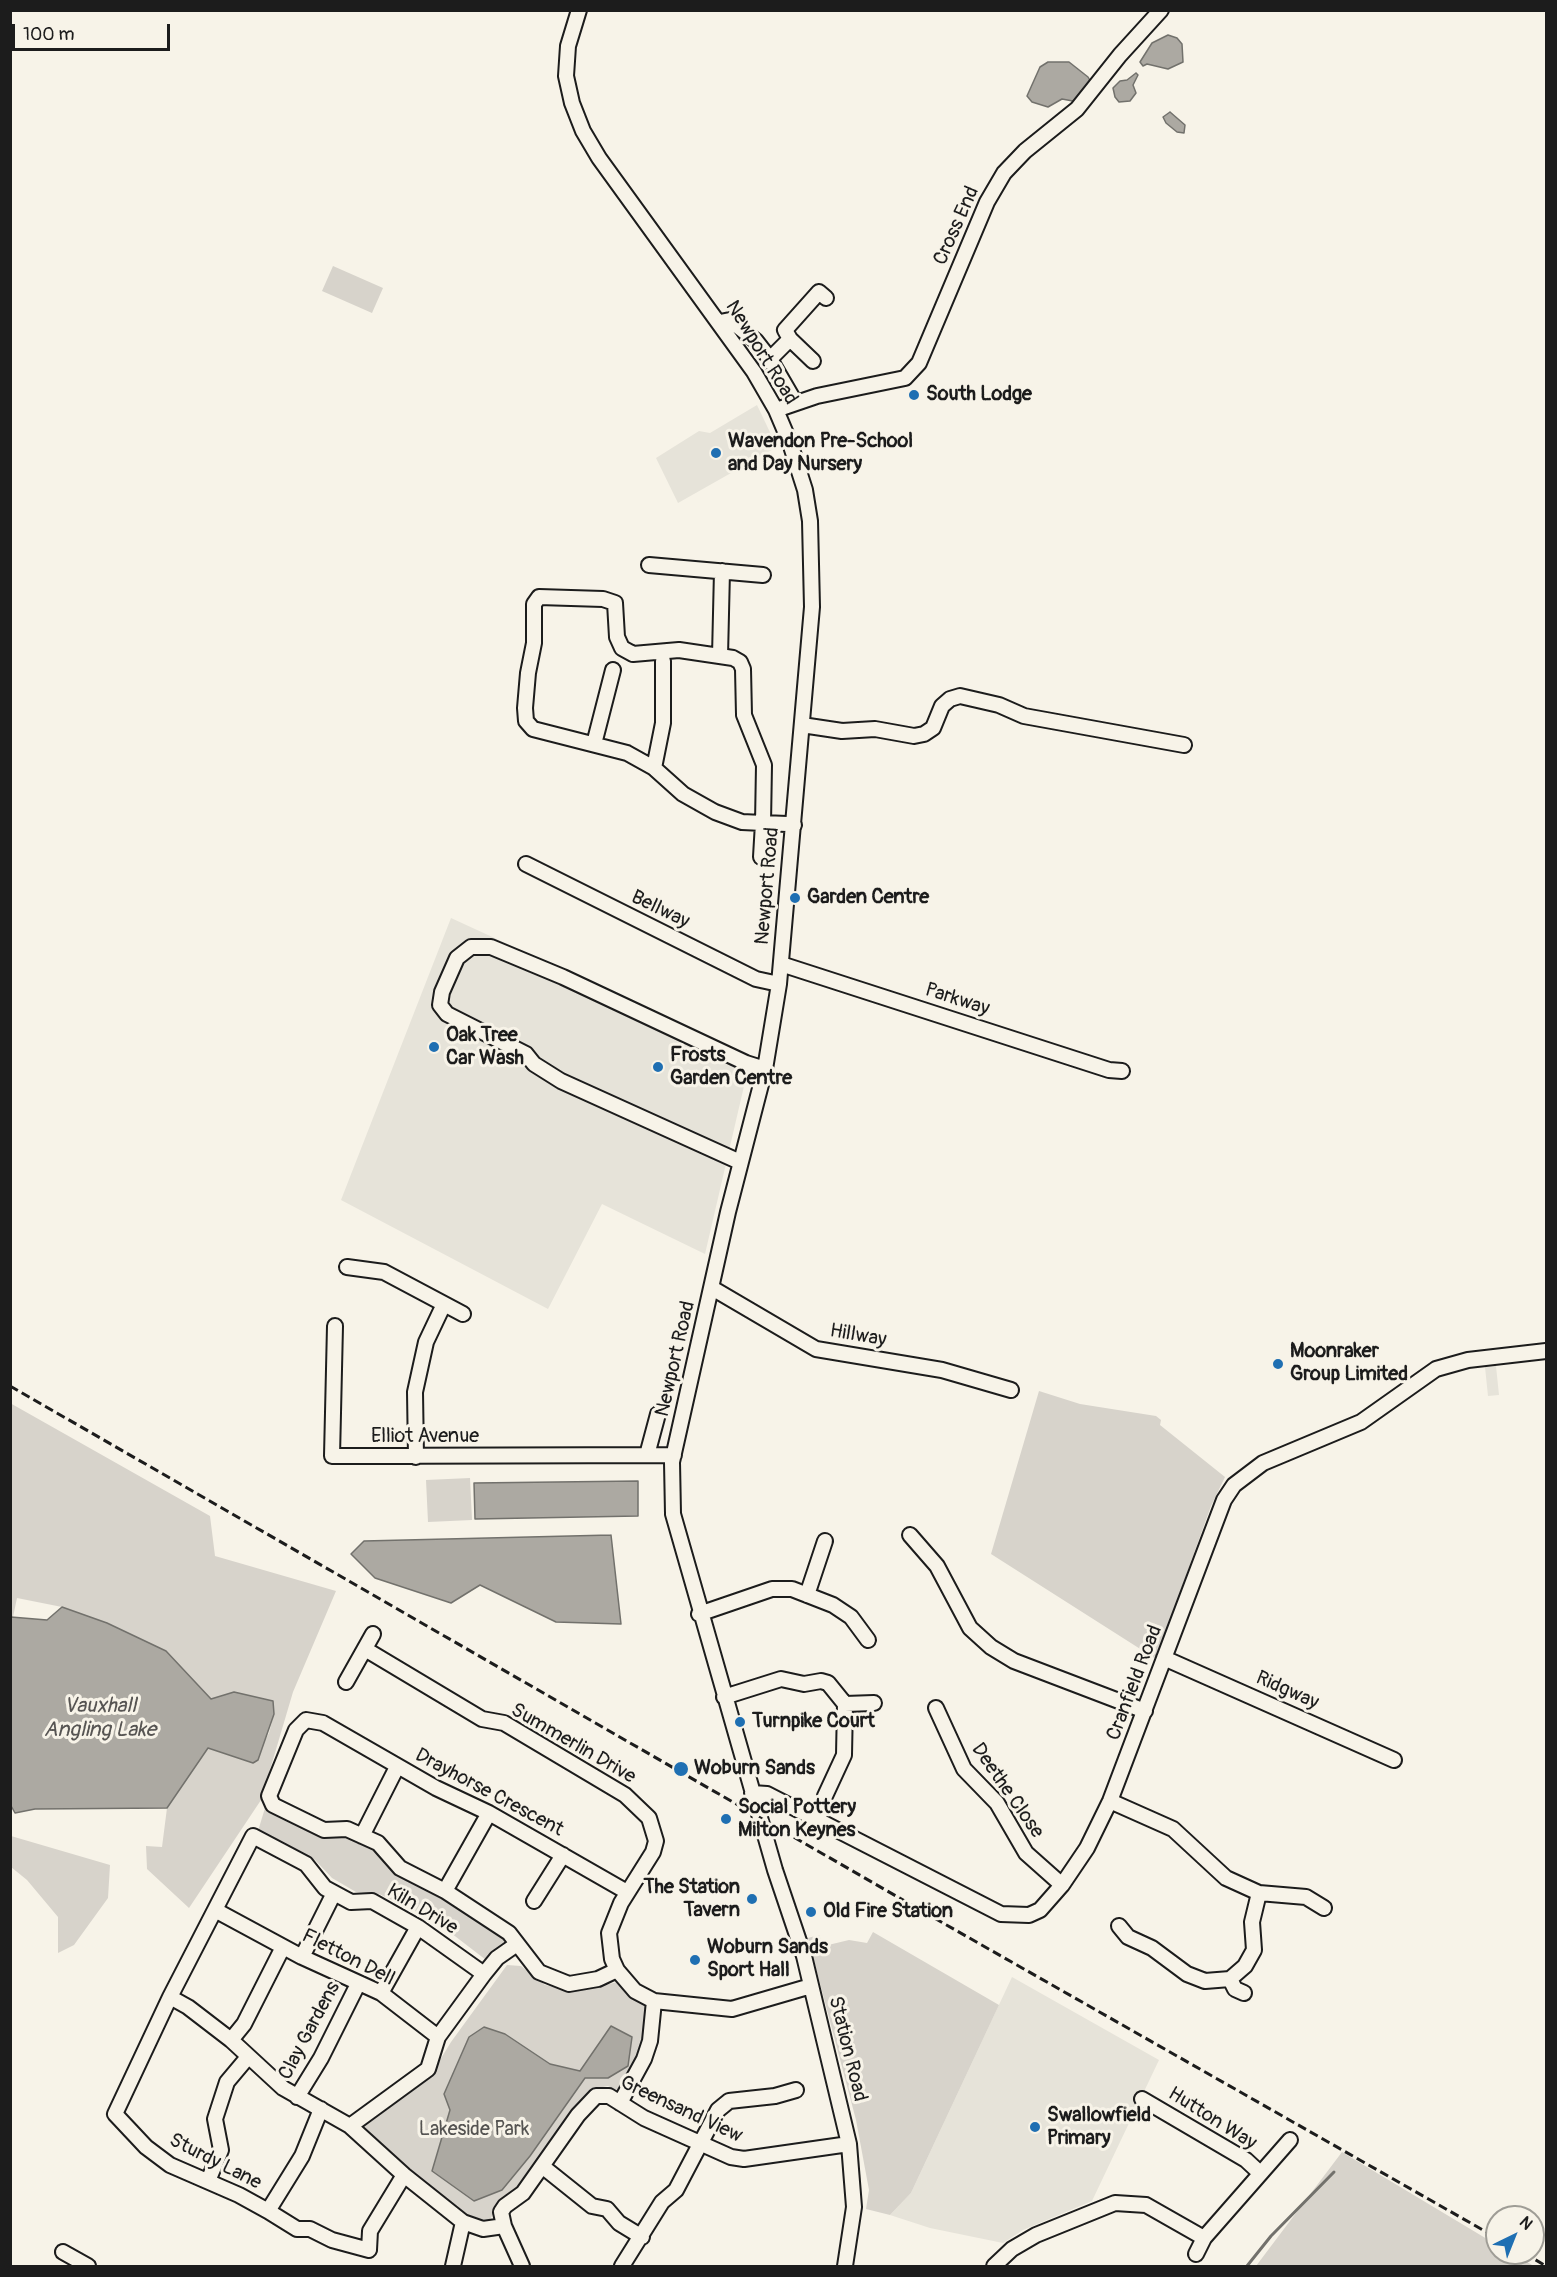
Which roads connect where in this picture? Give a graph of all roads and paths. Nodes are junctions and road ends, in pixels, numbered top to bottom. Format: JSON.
{"nodes":[{"id":1,"x":579,"y":10,"type":"edge"},
{"id":2,"x":1161,"y":10,"type":"edge"},
{"id":3,"x":826,"y":298,"type":"dead end"},
{"id":4,"x":720,"y":322,"type":"junction"},
{"id":5,"x":790,"y":339,"type":"junction"},
{"id":6,"x":770,"y":359,"type":"junction"},
{"id":7,"x":813,"y":360,"type":"dead end"},
{"id":8,"x":795,"y":402,"type":"junction"},
{"id":9,"x":776,"y":410,"type":"junction"},
{"id":10,"x":650,"y":565,"type":"dead end"},
{"id":11,"x":722,"y":571,"type":"junction"},
{"id":12,"x":763,"y":574,"type":"dead end"},
{"id":13,"x":622,"y":648,"type":"junction"},
{"id":14,"x":720,"y":656,"type":"junction"},
{"id":15,"x":663,"y":662,"type":"dead end"},
{"id":16,"x":802,"y":725,"type":"junction"},
{"id":17,"x":594,"y":744,"type":"junction"},
{"id":18,"x":1184,"y":745,"type":"dead end"},
{"id":19,"x":654,"y":768,"type":"junction"},
{"id":20,"x":763,"y":823,"type":"junction"},
{"id":21,"x":794,"y":825,"type":"junction"},
{"id":22,"x":761,"y":857,"type":"dead end"},
{"id":23,"x":525,"y":864,"type":"dead end"},
{"id":24,"x":781,"y":964,"type":"junction"},
{"id":25,"x":779,"y":984,"type":"junction"},
{"id":26,"x":765,"y":1069,"type":"junction"},
{"id":27,"x":1122,"y":1071,"type":"dead end"},
{"id":28,"x":740,"y":1162,"type":"junction"},
{"id":29,"x":347,"y":1267,"type":"dead end"},
{"id":30,"x":712,"y":1288,"type":"junction"},
{"id":31,"x":444,"y":1304,"type":"junction"},
{"id":32,"x":463,"y":1314,"type":"dead end"},
{"id":33,"x":335,"y":1326,"type":"dead end"},
{"id":34,"x":1546,"y":1351,"type":"edge"},
{"id":35,"x":1011,"y":1390,"type":"dead end"},
{"id":36,"x":658,"y":1414,"type":"dead end"},
{"id":37,"x":648,"y":1455,"type":"junction"},
{"id":38,"x":674,"y":1455,"type":"junction"},
{"id":39,"x":416,"y":1457,"type":"junction"},
{"id":40,"x":910,"y":1535,"type":"dead end"},
{"id":41,"x":825,"y":1540,"type":"dead end"},
{"id":42,"x":807,"y":1594,"type":"junction"},
{"id":43,"x":699,"y":1614,"type":"junction"},
{"id":44,"x":374,"y":1634,"type":"dead end"},
{"id":45,"x":868,"y":1640,"type":"dead end"},
{"id":46,"x":365,"y":1649,"type":"junction"},
{"id":47,"x":1164,"y":1658,"type":"junction"},
{"id":48,"x":346,"y":1682,"type":"dead end"},
{"id":49,"x":724,"y":1696,"type":"junction"},
{"id":50,"x":874,"y":1703,"type":"dead end"},
{"id":51,"x":845,"y":1704,"type":"junction"},
{"id":52,"x":936,"y":1708,"type":"dead end"},
{"id":53,"x":1145,"y":1711,"type":"junction"},
{"id":54,"x":1394,"y":1760,"type":"dead end"},
{"id":55,"x":397,"y":1767,"type":"junction"},
{"id":56,"x":752,"y":1792,"type":"junction"},
{"id":57,"x":1110,"y":1801,"type":"junction"},
{"id":58,"x":758,"y":1811,"type":"joint"},
{"id":59,"x":489,"y":1812,"type":"junction"},
{"id":60,"x":817,"y":1820,"type":"junction"},
{"id":61,"x":362,"y":1836,"type":"junction"},
{"id":62,"x":563,"y":1855,"type":"junction"},
{"id":63,"x":1062,"y":1885,"type":"junction"},
{"id":64,"x":445,"y":1891,"type":"junction"},
{"id":65,"x":627,"y":1892,"type":"junction"},
{"id":66,"x":334,"y":1893,"type":"junction"},
{"id":67,"x":1259,"y":1893,"type":"junction"},
{"id":68,"x":534,"y":1902,"type":"dead end"},
{"id":69,"x":1324,"y":1908,"type":"dead end"},
{"id":70,"x":215,"y":1910,"type":"junction"},
{"id":71,"x":1119,"y":1926,"type":"dead end"},
{"id":72,"x":418,"y":1927,"type":"junction"},
{"id":73,"x":517,"y":1944,"type":"junction"},
{"id":74,"x":283,"y":1947,"type":"junction"},
{"id":75,"x":302,"y":1957,"type":"junction"},
{"id":76,"x":617,"y":1970,"type":"junction"},
{"id":77,"x":484,"y":1974,"type":"junction"},
{"id":78,"x":1230,"y":1979,"type":"junction"},
{"id":79,"x":358,"y":1984,"type":"junction"},
{"id":80,"x":811,"y":1986,"type":"junction"},
{"id":81,"x":381,"y":1993,"type":"junction"},
{"id":82,"x":1244,"y":1993,"type":"dead end"},
{"id":83,"x":170,"y":1997,"type":"junction"},
{"id":84,"x":654,"y":2001,"type":"junction"},
{"id":85,"x":438,"y":2037,"type":"junction"},
{"id":86,"x":231,"y":2040,"type":"junction"},
{"id":87,"x":248,"y":2057,"type":"junction"},
{"id":88,"x":796,"y":2090,"type":"dead end"},
{"id":89,"x":297,"y":2097,"type":"junction"},
{"id":90,"x":1142,"y":2099,"type":"dead end"},
{"id":91,"x":620,"y":2103,"type":"junction"},
{"id":92,"x":321,"y":2109,"type":"junction"},
{"id":93,"x":350,"y":2126,"type":"junction"},
{"id":94,"x":1290,"y":2140,"type":"dead end"},
{"id":95,"x":699,"y":2143,"type":"junction"},
{"id":96,"x":849,"y":2144,"type":"junction"},
{"id":97,"x":542,"y":2166,"type":"junction"},
{"id":98,"x":1260,"y":2173,"type":"junction"},
{"id":99,"x":404,"y":2175,"type":"junction"},
{"id":100,"x":208,"y":2181,"type":"junction"},
{"id":101,"x":268,"y":2211,"type":"junction"},
{"id":102,"x":463,"y":2222,"type":"junction"},
{"id":103,"x":504,"y":2226,"type":"junction"},
{"id":104,"x":642,"y":2237,"type":"junction"},
{"id":105,"x":1204,"y":2238,"type":"junction"},
{"id":106,"x":63,"y":2252,"type":"dead end"},
{"id":107,"x":1196,"y":2254,"type":"dead end"},
{"id":108,"x":1006,"y":2256,"type":"junction"},
{"id":109,"x":88,"y":2266,"type":"edge"},
{"id":110,"x":453,"y":2266,"type":"edge"},
{"id":111,"x":522,"y":2266,"type":"edge"},
{"id":112,"x":622,"y":2266,"type":"edge"},
{"id":113,"x":845,"y":2266,"type":"edge"},
{"id":114,"x":994,"y":2266,"type":"edge"},
{"id":115,"x":1016,"y":2266,"type":"edge"}],
"edges":[{"from":1,"to":4,"type":"street","name":"Newport Road"},
{"from":2,"to":8,"type":"street","name":"Cross End"},
{"from":3,"to":5,"type":"street"},
{"from":4,"to":6,"type":"street"},
{"from":4,"to":9,"type":"street","name":"Newport Road"},
{"from":5,"to":6,"type":"street"},
{"from":5,"to":7,"type":"street"},
{"from":6,"to":8,"type":"street"},
{"from":8,"to":9,"type":"street","name":"Cross End"},
{"from":9,"to":16,"type":"street","name":"Newport Road"},
{"from":10,"to":11,"type":"street"},
{"from":11,"to":12,"type":"street"},
{"from":11,"to":14,"type":"street"},
{"from":13,"to":14,"type":"street"},
{"from":13,"to":17,"type":"street"},
{"from":13,"to":17,"type":"street"},
{"from":14,"to":20,"type":"street"},
{"from":15,"to":19,"type":"street"},
{"from":16,"to":18,"type":"street"},
{"from":16,"to":21,"type":"street","name":"Newport Road"},
{"from":17,"to":19,"type":"street"},
{"from":19,"to":20,"type":"street"},
{"from":20,"to":21,"type":"street"},
{"from":20,"to":22,"type":"street"},
{"from":21,"to":24,"type":"street","name":"Newport Road"},
{"from":23,"to":25,"type":"street","name":"Bellway"},
{"from":24,"to":25,"type":"street","name":"Newport Road"},
{"from":24,"to":27,"type":"street","name":"Parkway"},
{"from":25,"to":26,"type":"street","name":"Newport Road"},
{"from":26,"to":28,"type":"street","name":"Newport Road"},
{"from":26,"to":28,"type":"street"},
{"from":28,"to":30,"type":"street","name":"Newport Road"},
{"from":29,"to":31,"type":"street"},
{"from":30,"to":35,"type":"street","name":"Hillway"},
{"from":30,"to":38,"type":"street","name":"Newport Road"},
{"from":31,"to":32,"type":"street"},
{"from":31,"to":39,"type":"street"},
{"from":33,"to":39,"type":"street","name":"Elliot Avenue"},
{"from":34,"to":47,"type":"street","name":"Cranfield Road"},
{"from":36,"to":37,"type":"street"},
{"from":37,"to":38,"type":"street","name":"Elliot Avenue"},
{"from":37,"to":39,"type":"street","name":"Elliot Avenue"},
{"from":38,"to":43,"type":"street","name":"Newport Road"},
{"from":40,"to":53,"type":"street"},
{"from":41,"to":42,"type":"street"},
{"from":42,"to":43,"type":"street"},
{"from":42,"to":45,"type":"street"},
{"from":43,"to":49,"type":"street","name":"Newport Road"},
{"from":44,"to":46,"type":"street"},
{"from":46,"to":48,"type":"street"},
{"from":46,"to":65,"type":"street","name":"Summerlin Drive"},
{"from":47,"to":53,"type":"street","name":"Cranfield Road"},
{"from":47,"to":54,"type":"street","name":"Ridgway"},
{"from":49,"to":51,"type":"street"},
{"from":49,"to":56,"type":"street","name":"Newport Road"},
{"from":50,"to":51,"type":"street"},
{"from":51,"to":60,"type":"street"},
{"from":52,"to":63,"type":"street","name":"Deethe Close"},
{"from":53,"to":57,"type":"street","name":"Cranfield Road"},
{"from":55,"to":59,"type":"street","name":"Drayhorse Crescent"},
{"from":55,"to":61,"type":"street","name":"Drayhorse Crescent"},
{"from":55,"to":61,"type":"street","name":"Drayhorse Crescent"},
{"from":56,"to":58,"type":"street","name":"Newport Road"},
{"from":56,"to":60,"type":"street","name":"Cranfield Road"},
{"from":57,"to":63,"type":"street","name":"Cranfield Road"},
{"from":57,"to":67,"type":"street"},
{"from":58,"to":80,"type":"street","name":"Station Road"},
{"from":59,"to":62,"type":"street","name":"Drayhorse Crescent"},
{"from":59,"to":64,"type":"street"},
{"from":60,"to":63,"type":"street","name":"Cranfield Road"},
{"from":61,"to":64,"type":"street","name":"Drayhorse Crescent"},
{"from":62,"to":65,"type":"street","name":"Drayhorse Crescent"},
{"from":62,"to":68,"type":"street","name":"Drayhorse Crescent"},
{"from":64,"to":73,"type":"street","name":"Drayhorse Crescent"},
{"from":65,"to":76,"type":"street","name":"Summerlin Drive"},
{"from":66,"to":70,"type":"street","name":"Kiln Drive"},
{"from":66,"to":72,"type":"street","name":"Kiln Drive"},
{"from":66,"to":75,"type":"street"},
{"from":67,"to":69,"type":"street"},
{"from":67,"to":78,"type":"street"},
{"from":70,"to":74,"type":"street","name":"Fletton Dell"},
{"from":70,"to":83,"type":"street"},
{"from":71,"to":78,"type":"street"},
{"from":72,"to":77,"type":"street","name":"Kiln Drive"},
{"from":72,"to":81,"type":"street"},
{"from":73,"to":76,"type":"street","name":"Drayhorse Crescent"},
{"from":73,"to":77,"type":"street"},
{"from":74,"to":75,"type":"street","name":"Fletton Dell"},
{"from":74,"to":86,"type":"street"},
{"from":75,"to":79,"type":"street","name":"Fletton Dell"},
{"from":76,"to":84,"type":"street","name":"Summerlin Drive"},
{"from":77,"to":85,"type":"street"},
{"from":78,"to":82,"type":"street"},
{"from":79,"to":81,"type":"street","name":"Fletton Dell"},
{"from":79,"to":89,"type":"street","name":"Clay Gardens"},
{"from":80,"to":84,"type":"street","name":"Summerlin Drive"},
{"from":80,"to":96,"type":"street","name":"Station Road"},
{"from":81,"to":85,"type":"street","name":"Fletton Dell"},
{"from":83,"to":86,"type":"street"},
{"from":83,"to":100,"type":"street","name":"Sturdy Lane"},
{"from":84,"to":91,"type":"street"},
{"from":85,"to":93,"type":"street"},
{"from":86,"to":87,"type":"street"},
{"from":87,"to":89,"type":"street"},
{"from":87,"to":100,"type":"street"},
{"from":88,"to":95,"type":"street"},
{"from":89,"to":92,"type":"street"},
{"from":90,"to":98,"type":"street","name":"Hutton Way"},
{"from":91,"to":95,"type":"street","name":"Greensand View"},
{"from":91,"to":97,"type":"street","name":"Greensand View"},
{"from":92,"to":93,"type":"street"},
{"from":92,"to":101,"type":"street","name":"Sturdy Lane"},
{"from":93,"to":99,"type":"street"},
{"from":94,"to":98,"type":"street"},
{"from":95,"to":96,"type":"street","name":"Greensand View"},
{"from":95,"to":104,"type":"street"},
{"from":96,"to":113,"type":"street","name":"Station Road"},
{"from":97,"to":103,"type":"street","name":"Greensand View"},
{"from":97,"to":104,"type":"street"},
{"from":98,"to":105,"type":"street"},
{"from":99,"to":101,"type":"street"},
{"from":99,"to":102,"type":"street"},
{"from":100,"to":101,"type":"street","name":"Sturdy Lane"},
{"from":102,"to":103,"type":"street"},
{"from":102,"to":110,"type":"street"},
{"from":103,"to":111,"type":"street"},
{"from":104,"to":112,"type":"street"},
{"from":105,"to":107,"type":"street"},
{"from":105,"to":108,"type":"street"},
{"from":106,"to":109,"type":"street"},
{"from":108,"to":114,"type":"street"},
{"from":108,"to":115,"type":"street"}]}
